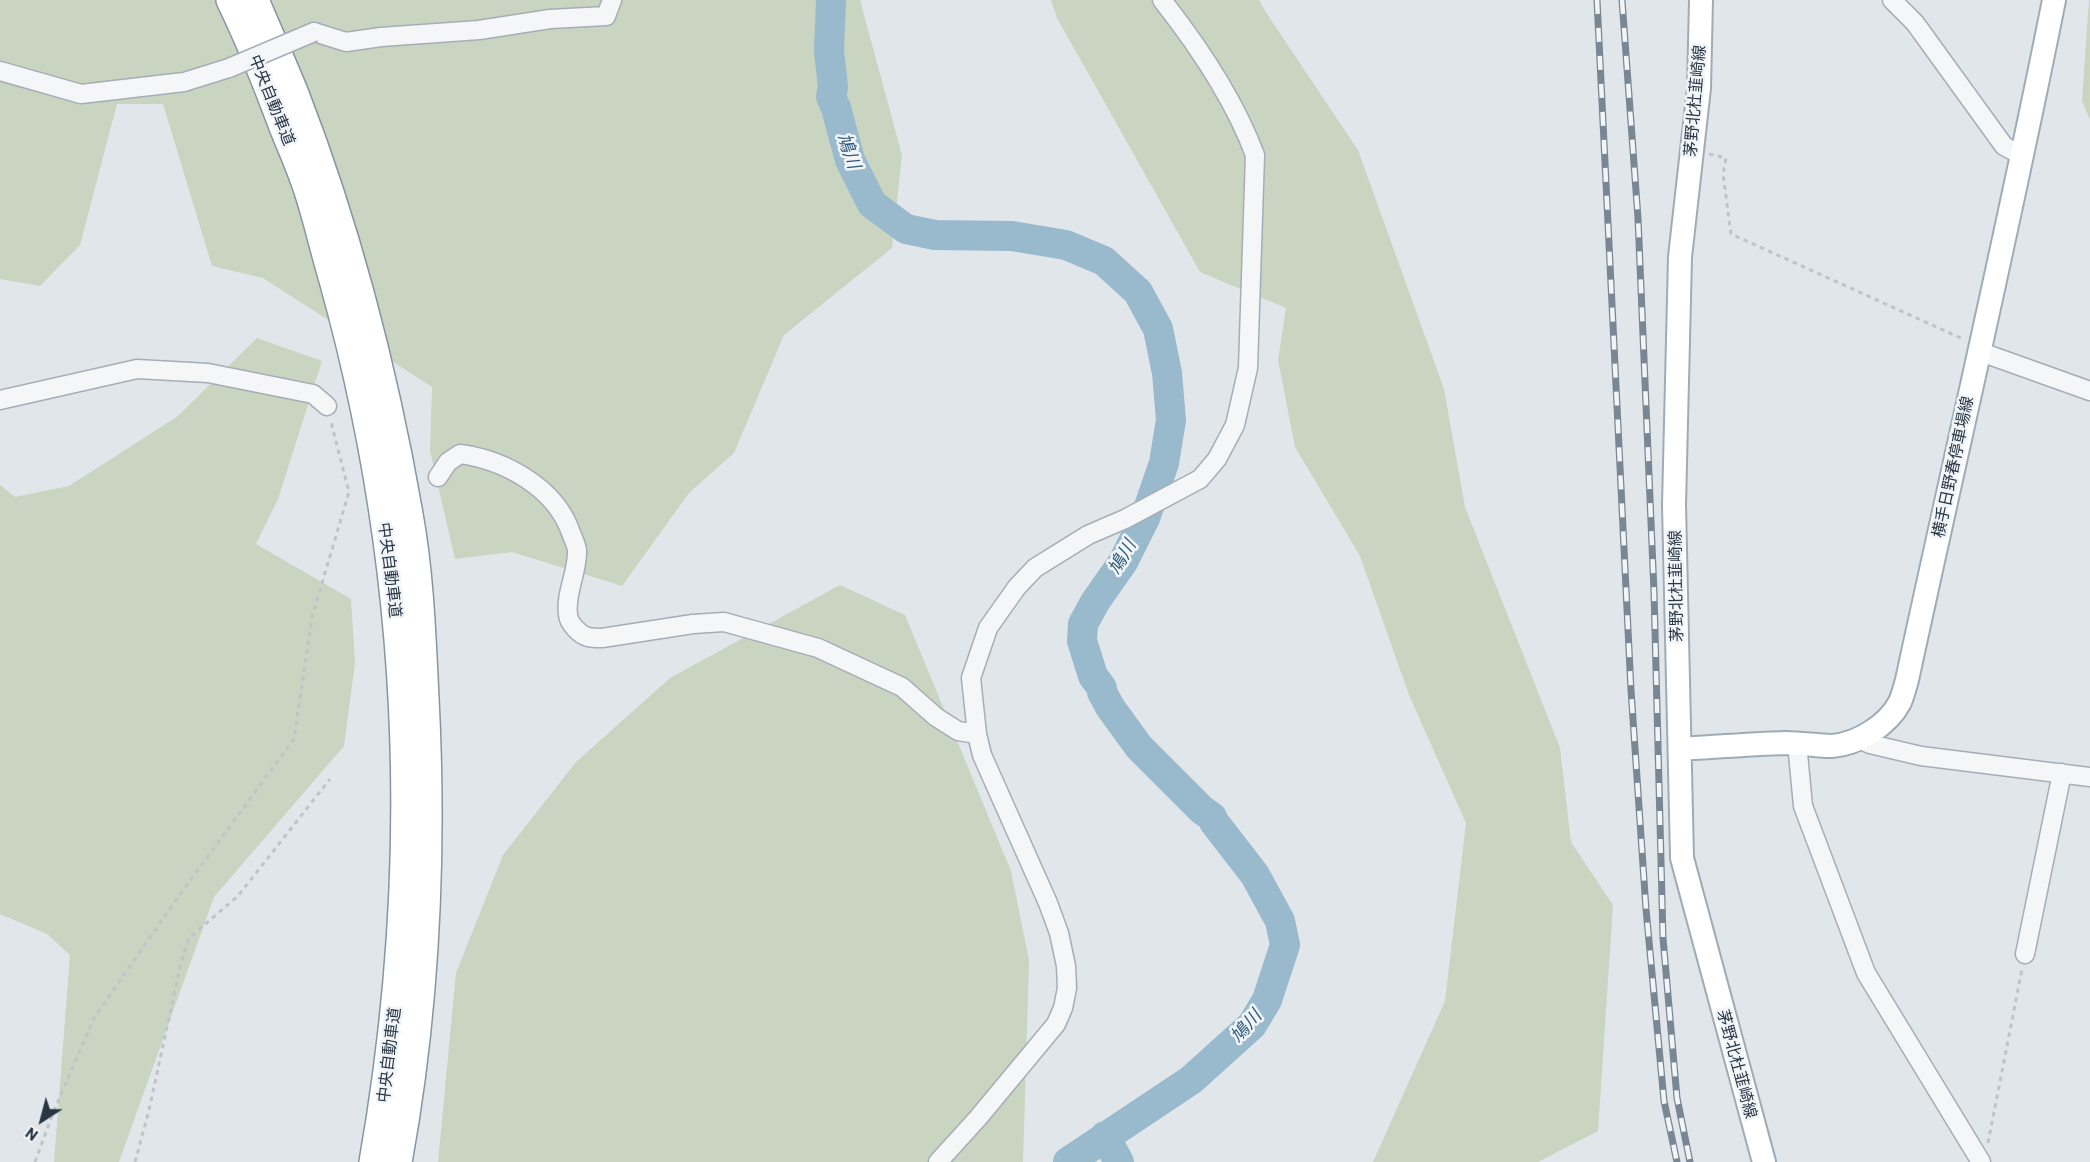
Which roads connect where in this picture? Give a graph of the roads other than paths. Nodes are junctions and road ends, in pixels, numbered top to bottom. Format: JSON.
{"nodes":[{"id":1,"x":231,"y":0,"type":"edge"},
{"id":2,"x":255,"y":0,"type":"edge"},
{"id":3,"x":612,"y":0,"type":"edge"},
{"id":4,"x":1162,"y":0,"type":"edge"},
{"id":5,"x":1701,"y":0,"type":"edge"},
{"id":6,"x":1892,"y":0,"type":"edge"},
{"id":7,"x":2054,"y":0,"type":"edge"},
{"id":8,"x":0,"y":71,"type":"edge"},
{"id":9,"x":2023,"y":156,"type":"junction"},
{"id":10,"x":1979,"y":348,"type":"junction"},
{"id":11,"x":2090,"y":391,"type":"edge"},
{"id":12,"x":0,"y":400,"type":"edge"},
{"id":13,"x":327,"y":406,"type":"road end"},
{"id":14,"x":438,"y":477,"type":"dead end"},
{"id":15,"x":977,"y":734,"type":"junction"},
{"id":16,"x":1859,"y":739,"type":"junction"},
{"id":17,"x":1797,"y":743,"type":"junction"},
{"id":18,"x":1680,"y":749,"type":"junction"},
{"id":19,"x":2062,"y":773,"type":"junction"},
{"id":20,"x":2090,"y":777,"type":"edge"},
{"id":21,"x":2025,"y":954,"type":"road end"},
{"id":22,"x":1984,"y":1156,"type":"edge"},
{"id":23,"x":373,"y":1162,"type":"edge"},
{"id":24,"x":399,"y":1162,"type":"edge"},
{"id":25,"x":938,"y":1162,"type":"edge"},
{"id":26,"x":1764,"y":1162,"type":"edge"}],
"edges":[{"from":1,"to":23,"type":"highway","name":"中央自動車道"},
{"from":2,"to":24,"type":"highway","name":"中央自動車道"},
{"from":3,"to":8,"type":"street","bridge":true},
{"from":4,"to":15,"type":"street"},
{"from":5,"to":18,"type":"main road","name":"茅野北杜韮崎線"},
{"from":6,"to":9,"type":"street"},
{"from":7,"to":9,"type":"main road","name":"横手日野春停車場線"},
{"from":9,"to":10,"type":"main road","name":"横手日野春停車場線"},
{"from":10,"to":11,"type":"street"},
{"from":10,"to":16,"type":"main road","name":"横手日野春停車場線"},
{"from":12,"to":13,"type":"street"},
{"from":14,"to":15,"type":"street"},
{"from":15,"to":25,"type":"street"},
{"from":16,"to":17,"type":"main road","name":"横手日野春停車場線"},
{"from":16,"to":19,"type":"street"},
{"from":17,"to":18,"type":"main road","name":"横手日野春停車場線"},
{"from":17,"to":22,"type":"street"},
{"from":18,"to":26,"type":"main road","name":"茅野北杜韮崎線"},
{"from":19,"to":20,"type":"street"},
{"from":19,"to":21,"type":"street"}]}
